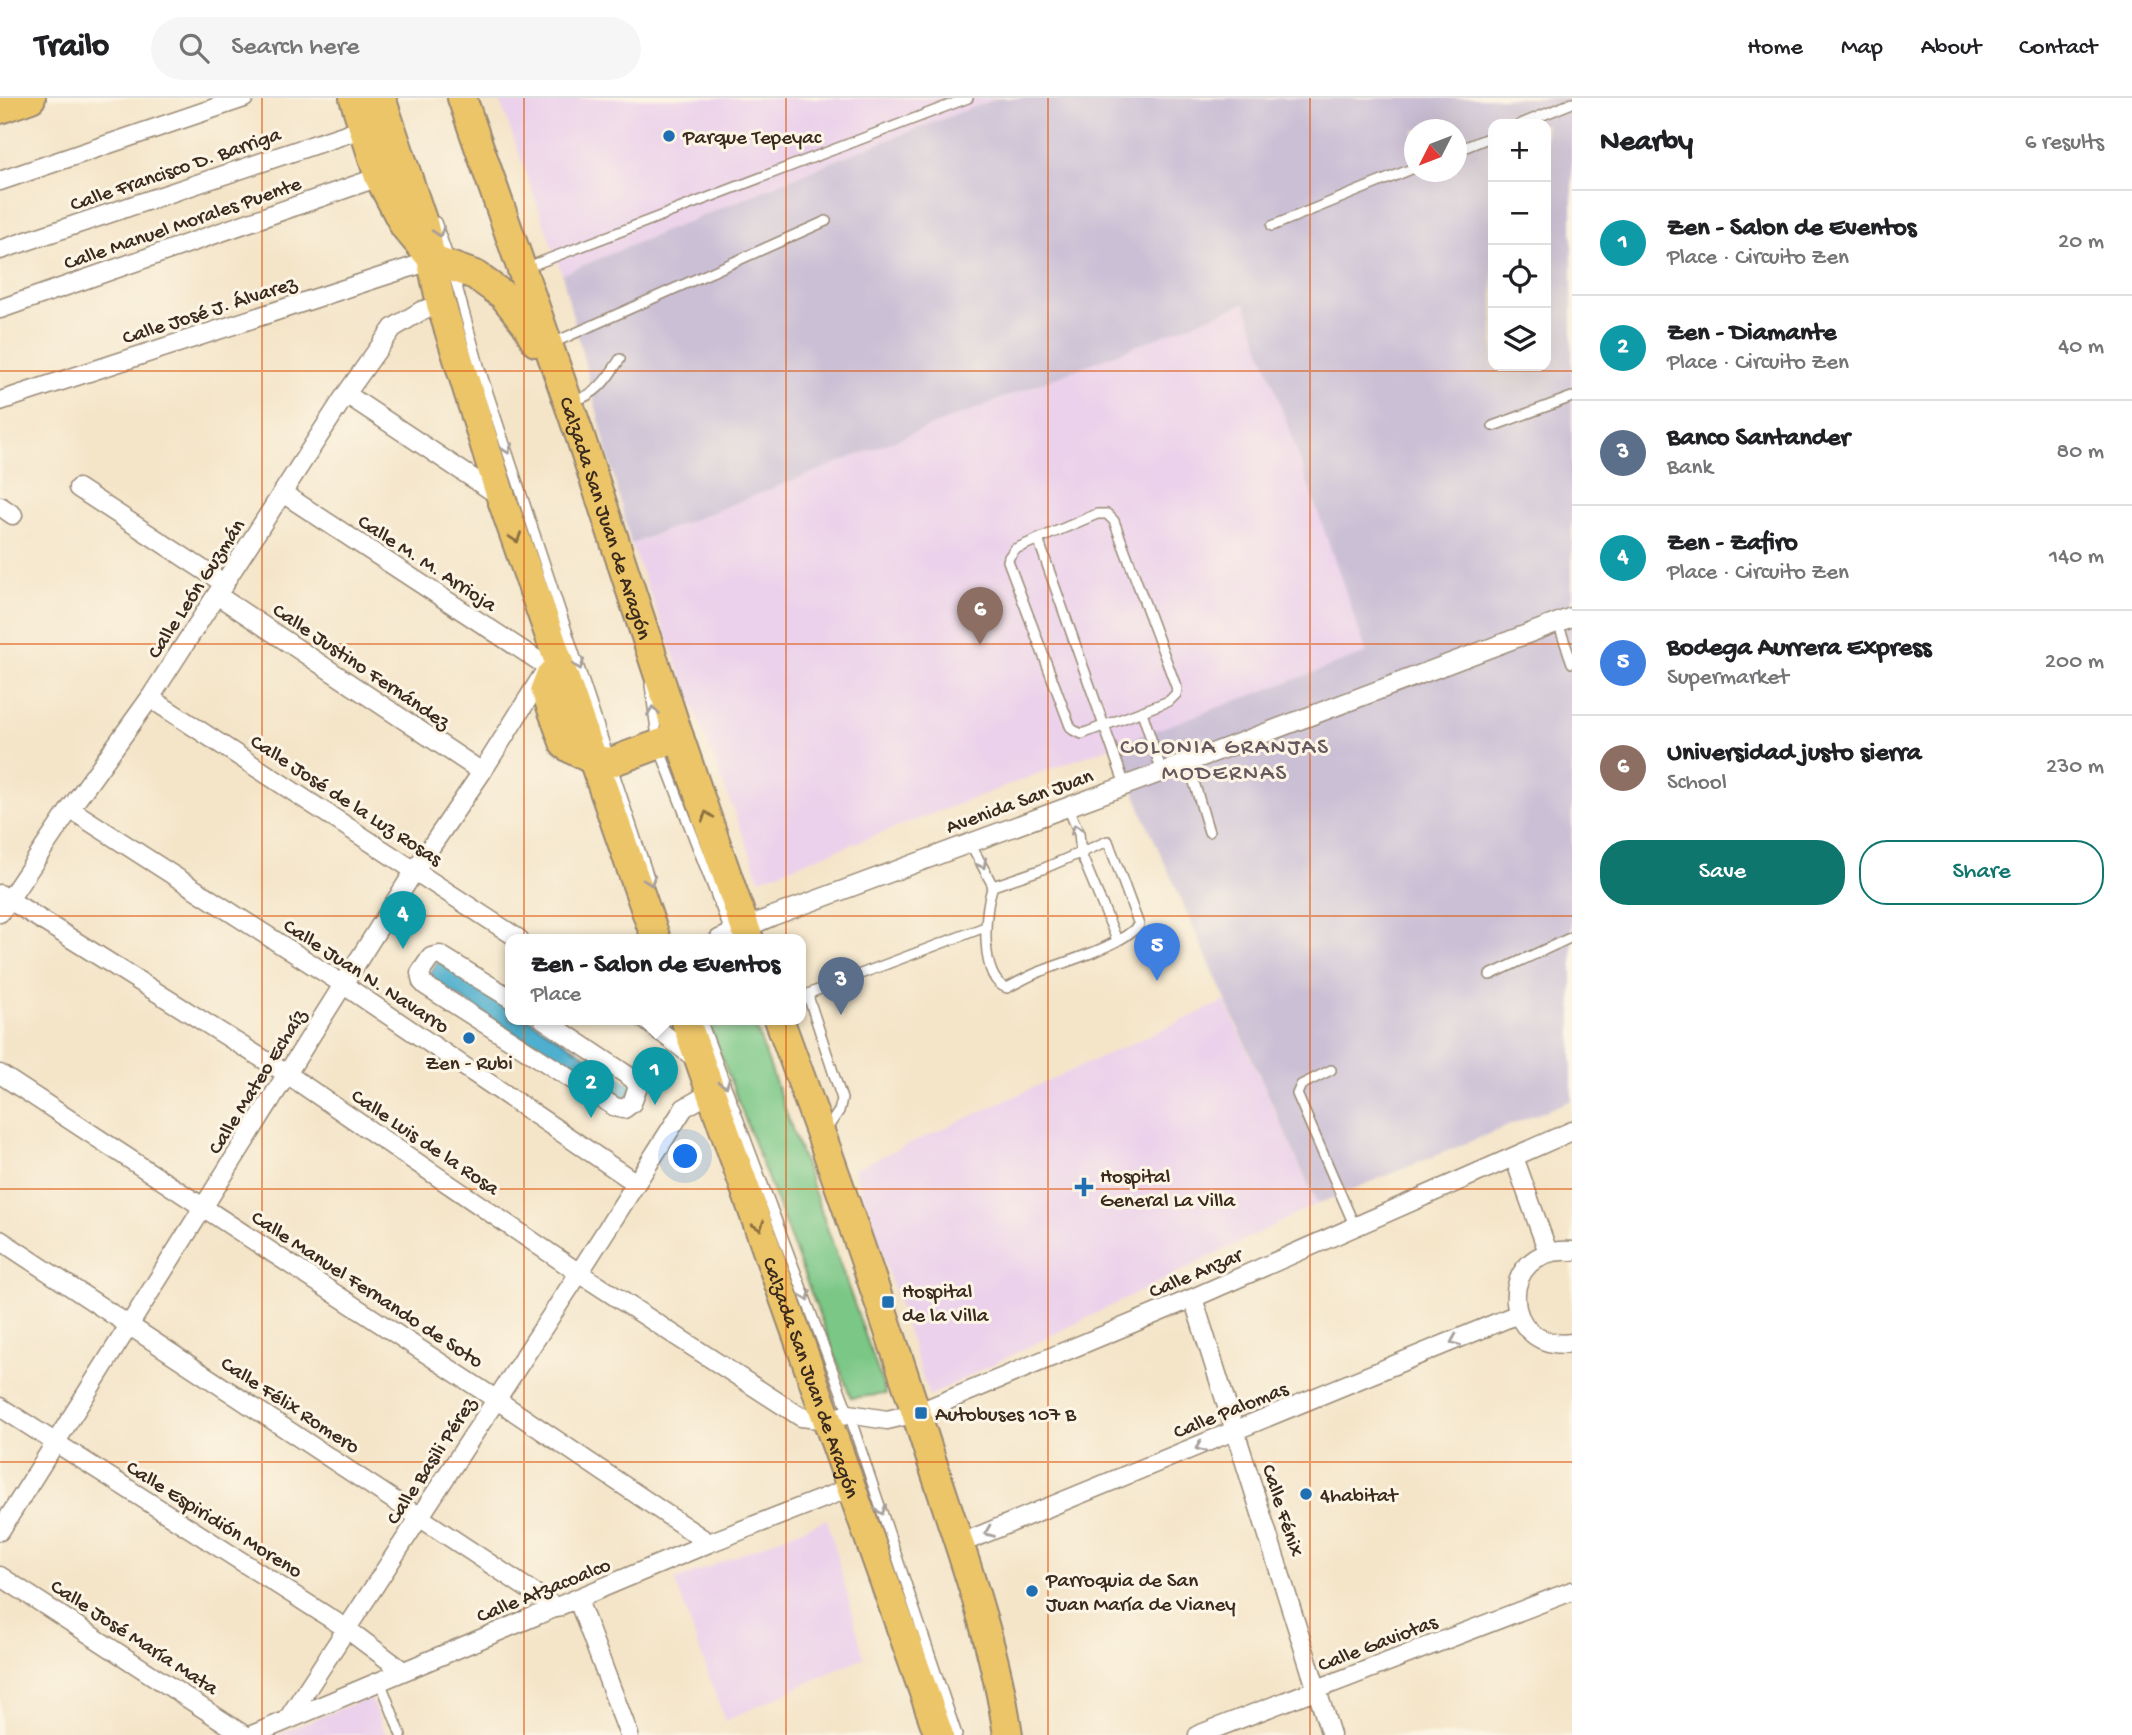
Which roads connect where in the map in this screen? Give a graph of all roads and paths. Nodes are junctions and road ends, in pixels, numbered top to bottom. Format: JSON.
{"nodes":[{"id":1,"x":30,"y":98,"type":"edge"},
{"id":2,"x":243,"y":98,"type":"edge"},
{"id":3,"x":354,"y":98,"type":"edge"},
{"id":4,"x":381,"y":98,"type":"edge"},
{"id":5,"x":462,"y":98,"type":"edge"},
{"id":6,"x":968,"y":98,"type":"edge"},
{"id":7,"x":1572,"y":103,"type":"edge"},
{"id":8,"x":0,"y":109,"type":"edge"},
{"id":9,"x":1533,"y":119,"type":"edge"},
{"id":10,"x":364,"y":128,"type":"junction"},
{"id":11,"x":1488,"y":138,"type":"edge"},
{"id":12,"x":1467,"y":147,"type":"edge"},
{"id":13,"x":1404,"y":172,"type":"edge"},
{"id":14,"x":379,"y":177,"type":"junction"},
{"id":15,"x":0,"y":181,"type":"edge"},
{"id":16,"x":433,"y":214,"type":"dead end"},
{"id":17,"x":826,"y":221,"type":"dead end"},
{"id":18,"x":1272,"y":226,"type":"dead end"},
{"id":19,"x":0,"y":250,"type":"edge"},
{"id":20,"x":442,"y":263,"type":"junction"},
{"id":21,"x":521,"y":269,"type":"junction"},
{"id":22,"x":441,"y":304,"type":"junction"},
{"id":23,"x":0,"y":309,"type":"edge"},
{"id":24,"x":532,"y":330,"type":"junction"},
{"id":25,"x":620,"y":359,"type":"dead end"},
{"id":26,"x":346,"y":394,"type":"junction"},
{"id":27,"x":1572,"y":397,"type":"edge"},
{"id":28,"x":0,"y":401,"type":"edge"},
{"id":29,"x":568,"y":402,"type":"junction"},
{"id":30,"x":1493,"y":426,"type":"dead end"},
{"id":31,"x":580,"y":436,"type":"junction"},
{"id":32,"x":78,"y":488,"type":"dead end"},
{"id":33,"x":284,"y":494,"type":"junction"},
{"id":34,"x":501,"y":497,"type":"junction"},
{"id":35,"x":1038,"y":539,"type":"junction"},
{"id":36,"x":612,"y":568,"type":"dead end"},
{"id":37,"x":221,"y":589,"type":"junction"},
{"id":38,"x":1565,"y":620,"type":"edge"},
{"id":39,"x":1572,"y":663,"type":"edge"},
{"id":40,"x":554,"y":667,"type":"junction"},
{"id":41,"x":150,"y":698,"type":"junction"},
{"id":42,"x":1142,"y":712,"type":"junction"},
{"id":43,"x":1106,"y":726,"type":"junction"},
{"id":44,"x":669,"y":741,"type":"junction"},
{"id":45,"x":602,"y":761,"type":"junction"},
{"id":46,"x":1188,"y":762,"type":"junction"},
{"id":47,"x":482,"y":772,"type":"junction"},
{"id":48,"x":1162,"y":772,"type":"junction"},
{"id":49,"x":1125,"y":785,"type":"junction"},
{"id":50,"x":1067,"y":806,"type":"junction"},
{"id":51,"x":69,"y":809,"type":"junction"},
{"id":52,"x":1209,"y":832,"type":"dead end"},
{"id":53,"x":970,"y":843,"type":"junction"},
{"id":54,"x":1081,"y":854,"type":"junction"},
{"id":55,"x":415,"y":870,"type":"junction"},
{"id":56,"x":993,"y":886,"type":"junction"},
{"id":57,"x":654,"y":891,"type":"dead end"},
{"id":58,"x":3,"y":902,"type":"edge"},
{"id":59,"x":985,"y":927,"type":"junction"},
{"id":60,"x":511,"y":934,"type":"edge"},
{"id":61,"x":654,"y":934,"type":"edge"},
{"id":62,"x":735,"y":934,"type":"edge"},
{"id":63,"x":738,"y":934,"type":"edge"},
{"id":64,"x":1572,"y":937,"type":"edge"},
{"id":65,"x":1117,"y":940,"type":"junction"},
{"id":66,"x":1490,"y":975,"type":"dead end"},
{"id":67,"x":344,"y":985,"type":"junction"},
{"id":68,"x":505,"y":995,"type":"edge"},
{"id":69,"x":552,"y":1025,"type":"edge"},
{"id":70,"x":652,"y":1025,"type":"edge"},
{"id":71,"x":687,"y":1025,"type":"edge"},
{"id":72,"x":703,"y":1025,"type":"edge"},
{"id":73,"x":771,"y":1025,"type":"edge"},
{"id":74,"x":781,"y":1025,"type":"edge"},
{"id":75,"x":700,"y":1062,"type":"junction"},
{"id":76,"x":1331,"y":1070,"type":"dead end"},
{"id":77,"x":0,"y":1074,"type":"edge"},
{"id":78,"x":288,"y":1074,"type":"junction"},
{"id":79,"x":710,"y":1093,"type":"junction"},
{"id":80,"x":1572,"y":1131,"type":"edge"},
{"id":81,"x":822,"y":1135,"type":"junction"},
{"id":82,"x":1514,"y":1157,"type":"junction"},
{"id":83,"x":824,"y":1173,"type":"dead end"},
{"id":84,"x":636,"y":1182,"type":"junction"},
{"id":85,"x":204,"y":1207,"type":"junction"},
{"id":86,"x":1355,"y":1227,"type":"junction"},
{"id":87,"x":0,"y":1240,"type":"edge"},
{"id":88,"x":1572,"y":1251,"type":"edge"},
{"id":89,"x":1548,"y":1252,"type":"junction"},
{"id":90,"x":579,"y":1273,"type":"junction"},
{"id":91,"x":1193,"y":1298,"type":"junction"},
{"id":92,"x":1518,"y":1314,"type":"junction"},
{"id":93,"x":130,"y":1325,"type":"junction"},
{"id":94,"x":877,"y":1327,"type":"dead end"},
{"id":95,"x":1572,"y":1343,"type":"edge"},
{"id":96,"x":497,"y":1400,"type":"junction"},
{"id":97,"x":0,"y":1407,"type":"edge"},
{"id":98,"x":912,"y":1415,"type":"junction"},
{"id":99,"x":839,"y":1417,"type":"junction"},
{"id":100,"x":1235,"y":1433,"type":"junction"},
{"id":101,"x":55,"y":1443,"type":"junction"},
{"id":102,"x":928,"y":1482,"type":"dead end"},
{"id":103,"x":852,"y":1487,"type":"junction"},
{"id":104,"x":421,"y":1516,"type":"junction"},
{"id":105,"x":0,"y":1531,"type":"edge"},
{"id":106,"x":709,"y":1543,"type":"junction"},
{"id":107,"x":959,"y":1545,"type":"junction"},
{"id":108,"x":0,"y":1576,"type":"edge"},
{"id":109,"x":1572,"y":1591,"type":"edge"},
{"id":110,"x":578,"y":1600,"type":"junction"},
{"id":111,"x":557,"y":1608,"type":"junction"},
{"id":112,"x":346,"y":1629,"type":"junction"},
{"id":113,"x":985,"y":1668,"type":"dead end"},
{"id":114,"x":403,"y":1671,"type":"junction"},
{"id":115,"x":380,"y":1681,"type":"junction"},
{"id":116,"x":1318,"y":1689,"type":"junction"},
{"id":117,"x":287,"y":1720,"type":"junction"},
{"id":118,"x":244,"y":1735,"type":"edge"},
{"id":119,"x":252,"y":1735,"type":"edge"},
{"id":120,"x":401,"y":1735,"type":"edge"},
{"id":121,"x":629,"y":1735,"type":"edge"},
{"id":122,"x":939,"y":1735,"type":"edge"},
{"id":123,"x":957,"y":1735,"type":"edge"},
{"id":124,"x":998,"y":1735,"type":"edge"},
{"id":125,"x":1008,"y":1735,"type":"edge"},
{"id":126,"x":1198,"y":1735,"type":"edge"},
{"id":127,"x":1331,"y":1735,"type":"edge"}],
"edges":[{"from":1,"to":8,"type":"main road"},
{"from":2,"to":15,"type":"street"},
{"from":3,"to":10,"type":"main road"},
{"from":4,"to":20,"type":"main road"},
{"from":5,"to":21,"type":"main road","name":"Calzada San Juan de Aragón"},
{"from":6,"to":21,"type":"lane"},
{"from":7,"to":9,"type":"lane"},
{"from":10,"to":14,"type":"main road"},
{"from":10,"to":19,"type":"street","name":"Calle Francisco D. Barriga"},
{"from":11,"to":12,"type":"lane"},
{"from":13,"to":18,"type":"lane"},
{"from":14,"to":20,"type":"main road"},
{"from":14,"to":23,"type":"street","name":"Calle Manuel Morales Puente"},
{"from":16,"to":20,"type":"lane","one_way":true},
{"from":17,"to":24,"type":"lane"},
{"from":20,"to":22,"type":"main road"},
{"from":20,"to":24,"type":"main road"},
{"from":20,"to":28,"type":"street","name":"Calle José J. Álvarez"},
{"from":20,"to":45,"type":"lane","one_way":true},
{"from":21,"to":24,"type":"main road","name":"Calzada San Juan de Aragón"},
{"from":22,"to":26,"type":"street","name":"Calle León Guzmán"},
{"from":22,"to":34,"type":"main road"},
{"from":24,"to":29,"type":"main road","name":"Calzada San Juan de Aragón"},
{"from":24,"to":31,"type":"main road"},
{"from":25,"to":29,"type":"lane"},
{"from":26,"to":33,"type":"street","name":"Calle León Guzmán"},
{"from":26,"to":34,"type":"street"},
{"from":27,"to":30,"type":"lane"},
{"from":29,"to":31,"type":"main road","name":"Calzada San Juan de Aragón"},
{"from":31,"to":44,"type":"main road","name":"Calzada San Juan de Aragón"},
{"from":32,"to":37,"type":"street","name":"Calle Justino Fernández"},
{"from":33,"to":37,"type":"street","name":"Calle León Guzmán"},
{"from":33,"to":40,"type":"street","name":"Calle M. M. Arrioja"},
{"from":34,"to":40,"type":"main road","one_way":true},
{"from":35,"to":42,"type":"lane"},
{"from":35,"to":43,"type":"lane"},
{"from":35,"to":43,"type":"lane"},
{"from":44,"to":36,"type":"lane","one_way":true},
{"from":37,"to":41,"type":"street","name":"Calle León Guzmán"},
{"from":37,"to":47,"type":"street","name":"Calle Justino Fernández"},
{"from":38,"to":39,"type":"lane"},
{"from":38,"to":46,"type":"street","name":"Avenida San Juan"},
{"from":40,"to":45,"type":"main road"},
{"from":40,"to":47,"type":"street","name":"Calle Mateo Echaíz"},
{"from":41,"to":51,"type":"street","name":"Calle León Guzmán"},
{"from":41,"to":55,"type":"street","name":"Calle José de la Luz Rosas"},
{"from":42,"to":43,"type":"lane"},
{"from":42,"to":48,"type":"lane"},
{"from":43,"to":49,"type":"lane"},
{"from":44,"to":45,"type":"main road"},
{"from":62,"to":44,"type":"main road","name":"Calzada San Juan de Aragón","one_way":true},
{"from":45,"to":57,"type":"lane","one_way":true},
{"from":45,"to":61,"type":"main road"},
{"from":46,"to":48,"type":"street","name":"Avenida San Juan"},
{"from":46,"to":52,"type":"lane"},
{"from":47,"to":55,"type":"street","name":"Calle Mateo Echaíz"},
{"from":48,"to":49,"type":"street","name":"Avenida San Juan"},
{"from":49,"to":50,"type":"street","name":"Avenida San Juan"},
{"from":50,"to":53,"type":"street","name":"Avenida San Juan"},
{"from":54,"to":50,"type":"lane","one_way":true},
{"from":51,"to":58,"type":"street","name":"Calle León Guzmán"},
{"from":51,"to":67,"type":"street","name":"Calle Juan N. Navarro"},
{"from":53,"to":56,"type":"lane","one_way":true},
{"from":53,"to":63,"type":"street","name":"Avenida San Juan"},
{"from":54,"to":56,"type":"lane"},
{"from":54,"to":65,"type":"lane"},
{"from":54,"to":65,"type":"lane"},
{"from":55,"to":60,"type":"street","name":"Calle José de la Luz Rosas"},
{"from":55,"to":67,"type":"street","name":"Calle Mateo Echaíz"},
{"from":56,"to":59,"type":"lane"},
{"from":58,"to":78,"type":"street","name":"Calle Luis de la Rosa"},
{"from":59,"to":65,"type":"lane"},
{"from":59,"to":81,"type":"lane"},
{"from":64,"to":66,"type":"lane"},
{"from":67,"to":78,"type":"street","name":"Calle Mateo Echaíz"},
{"from":67,"to":84,"type":"street","name":"Calle Juan N. Navarro"},
{"from":68,"to":69,"type":"street"},
{"from":70,"to":75,"type":"street"},
{"from":71,"to":75,"type":"main road","name":"Calzada San Juan de Aragón"},
{"from":72,"to":99,"type":"lane","one_way":true},
{"from":73,"to":83,"type":"lane"},
{"from":74,"to":81,"type":"main road"},
{"from":75,"to":79,"type":"main road","name":"Calzada San Juan de Aragón"},
{"from":76,"to":86,"type":"lane"},
{"from":77,"to":85,"type":"street","name":"Calle Manuel Fernando de Soto"},
{"from":78,"to":85,"type":"street","name":"Calle Mateo Echaíz"},
{"from":78,"to":90,"type":"street","name":"Calle Luis de la Rosa"},
{"from":79,"to":84,"type":"street","name":"Calle Basili Pérez"},
{"from":79,"to":99,"type":"main road","name":"Calzada San Juan de Aragón","one_way":true},
{"from":80,"to":82,"type":"street","name":"Calle Anzar"},
{"from":81,"to":98,"type":"main road"},
{"from":82,"to":86,"type":"street","name":"Calle Anzar"},
{"from":82,"to":89,"type":"street"},
{"from":84,"to":90,"type":"street","name":"Calle Basili Pérez"},
{"from":85,"to":93,"type":"street","name":"Calle Mateo Echaíz"},
{"from":85,"to":96,"type":"street","name":"Calle Manuel Fernando de Soto"},
{"from":86,"to":91,"type":"street","name":"Calle Anzar"},
{"from":87,"to":93,"type":"street","name":"Calle Félix Romero"},
{"from":88,"to":89,"type":"street"},
{"from":89,"to":92,"type":"street"},
{"from":90,"to":96,"type":"street","name":"Calle Basili Pérez"},
{"from":90,"to":99,"type":"street","name":"Calle Luis de la Rosa"},
{"from":91,"to":98,"type":"street","name":"Calle Anzar"},
{"from":91,"to":100,"type":"street","name":"Calle Fénix"},
{"from":92,"to":95,"type":"street"},
{"from":92,"to":100,"type":"street","name":"Calle Palomas","one_way":true},
{"from":93,"to":101,"type":"street","name":"Calle Mateo Echaíz"},
{"from":93,"to":104,"type":"street","name":"Calle Félix Romero"},
{"from":94,"to":98,"type":"lane"},
{"from":96,"to":104,"type":"street","name":"Calle Basili Pérez"},
{"from":96,"to":106,"type":"street","name":"Calle Manuel Fernando de Soto"},
{"from":97,"to":101,"type":"street","name":"Calle Espiridión Moreno"},
{"from":98,"to":99,"type":"street","name":"Calle Anzar"},
{"from":98,"to":102,"type":"lane"},
{"from":98,"to":107,"type":"main road"},
{"from":99,"to":103,"type":"main road","name":"Calzada San Juan de Aragón"},
{"from":99,"to":123,"type":"lane","one_way":true},
{"from":100,"to":107,"type":"street","name":"Calle Palomas","one_way":true},
{"from":100,"to":116,"type":"street","name":"Calle Fénix"},
{"from":101,"to":105,"type":"street","name":"Calle Mateo Echaíz"},
{"from":101,"to":112,"type":"street","name":"Calle Espiridión Moreno"},
{"from":103,"to":106,"type":"street","name":"Calle Atzacoalco"},
{"from":103,"to":122,"type":"main road","name":"Calzada San Juan de Aragón"},
{"from":104,"to":111,"type":"street","name":"Calle Félix Romero"},
{"from":104,"to":112,"type":"street","name":"Calle Basili Pérez"},
{"from":106,"to":110,"type":"street","name":"Calle Atzacoalco"},
{"from":107,"to":125,"type":"main road"},
{"from":108,"to":118,"type":"street","name":"Calle José María Mata"},
{"from":109,"to":116,"type":"street","name":"Calle Gaviotas"},
{"from":110,"to":111,"type":"street","name":"Calle Atzacoalco"},
{"from":110,"to":121,"type":"street"},
{"from":111,"to":114,"type":"street","name":"Calle Atzacoalco"},
{"from":112,"to":114,"type":"street","name":"Calle Espiridión Moreno"},
{"from":112,"to":117,"type":"street","name":"Calle Basili Pérez"},
{"from":113,"to":124,"type":"lane"},
{"from":114,"to":115,"type":"street","name":"Calle Atzacoalco"},
{"from":115,"to":117,"type":"street","name":"Calle Atzacoalco"},
{"from":115,"to":120,"type":"lane"},
{"from":116,"to":126,"type":"street","name":"Calle Gaviotas"},
{"from":116,"to":127,"type":"street","name":"Calle Fénix"},
{"from":117,"to":119,"type":"street","name":"Calle Atzacoalco"}]}
